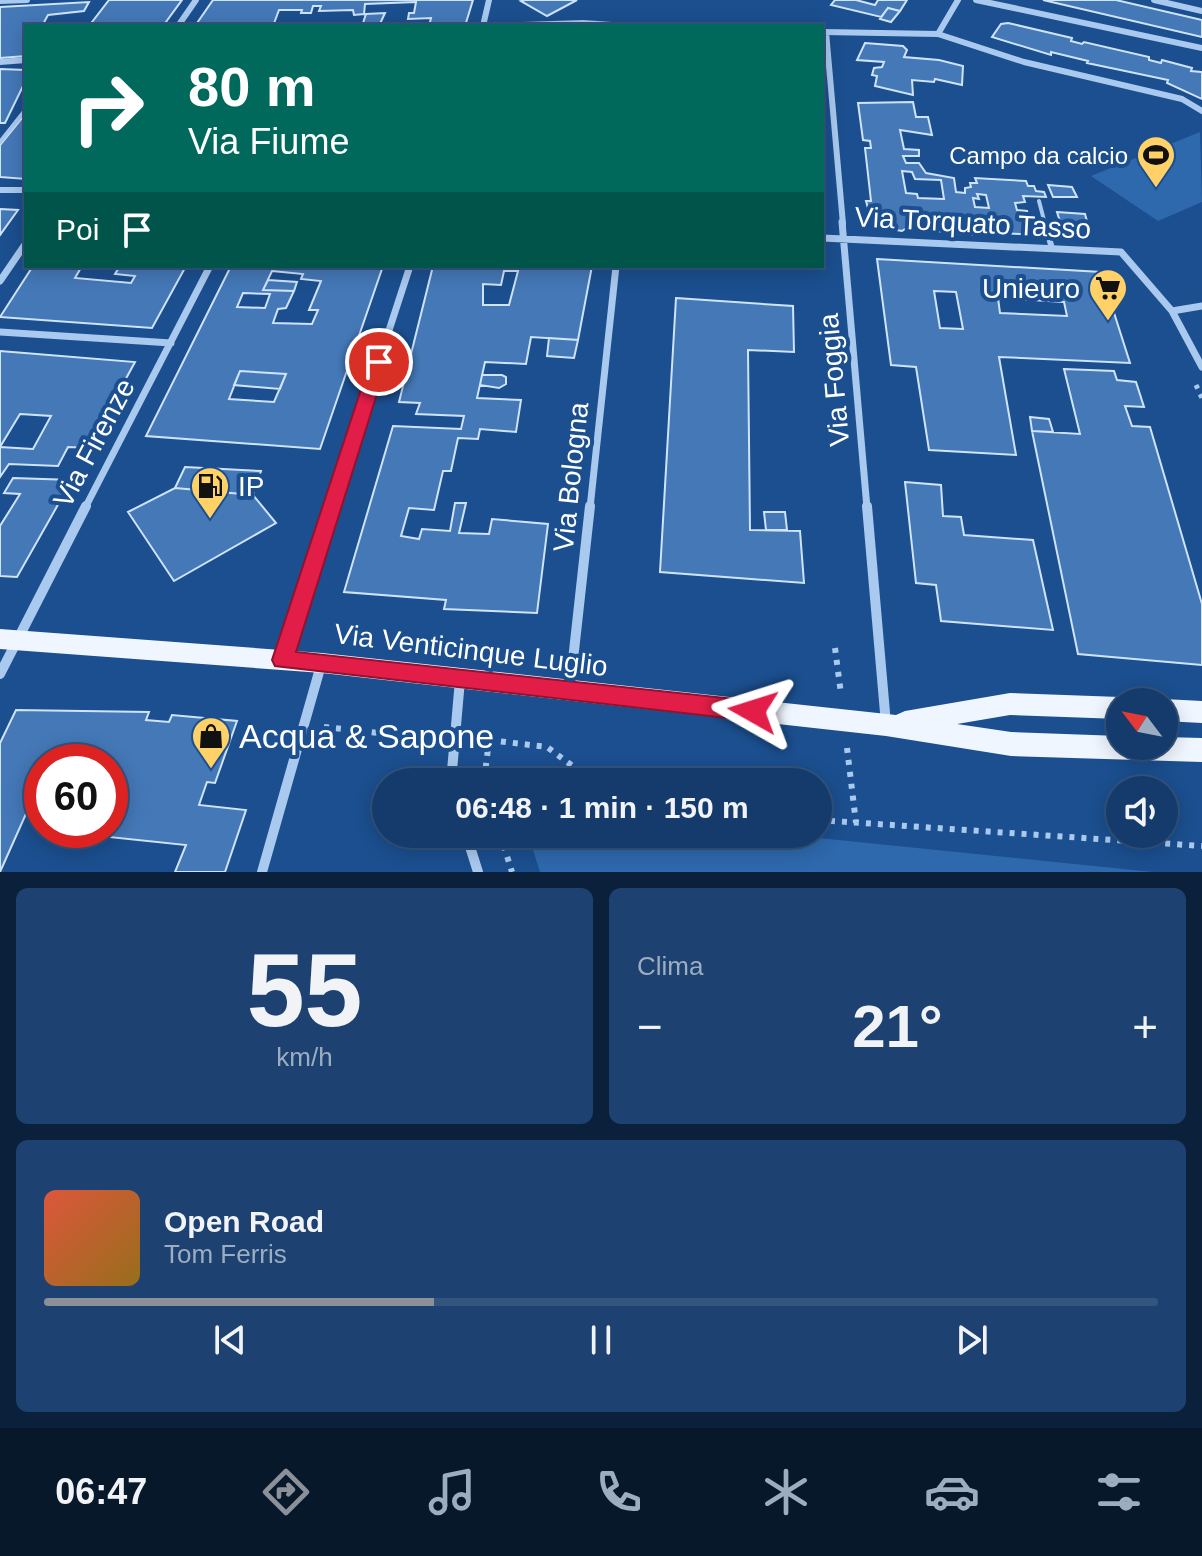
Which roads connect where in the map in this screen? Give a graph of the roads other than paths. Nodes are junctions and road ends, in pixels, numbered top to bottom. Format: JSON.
{"nodes":[{"id":1,"x":27,"y":0,"type":"edge"},
{"id":2,"x":196,"y":0,"type":"edge"},
{"id":3,"x":489,"y":0,"type":"edge"},
{"id":4,"x":958,"y":0,"type":"edge"},
{"id":5,"x":976,"y":0,"type":"edge"},
{"id":6,"x":1154,"y":0,"type":"edge"},
{"id":7,"x":0,"y":1,"type":"edge"},
{"id":8,"x":1202,"y":11,"type":"edge"},
{"id":9,"x":179,"y":24,"type":"edge"},
{"id":10,"x":483,"y":24,"type":"edge"},
{"id":11,"x":553,"y":24,"type":"edge"},
{"id":12,"x":597,"y":24,"type":"edge"},
{"id":13,"x":824,"y":32,"type":"edge"},
{"id":14,"x":938,"y":34,"type":"junction"},
{"id":15,"x":1202,"y":48,"type":"edge"},
{"id":16,"x":24,"y":60,"type":"edge"},
{"id":17,"x":0,"y":62,"type":"edge"},
{"id":18,"x":1202,"y":111,"type":"edge"},
{"id":19,"x":24,"y":112,"type":"edge"},
{"id":20,"x":0,"y":142,"type":"edge"},
{"id":21,"x":0,"y":190,"type":"edge"},
{"id":22,"x":24,"y":190,"type":"edge"},
{"id":23,"x":1039,"y":201,"type":"dead end"},
{"id":24,"x":824,"y":238,"type":"edge"},
{"id":25,"x":844,"y":239,"type":"junction"},
{"id":26,"x":24,"y":246,"type":"edge"},
{"id":27,"x":1052,"y":249,"type":"junction"},
{"id":28,"x":209,"y":268,"type":"edge"},
{"id":29,"x":409,"y":268,"type":"edge"},
{"id":30,"x":616,"y":268,"type":"edge"},
{"id":31,"x":0,"y":281,"type":"edge"},
{"id":32,"x":1202,"y":306,"type":"edge"},
{"id":33,"x":1172,"y":311,"type":"junction"},
{"id":34,"x":0,"y":332,"type":"edge"},
{"id":35,"x":171,"y":343,"type":"junction"},
{"id":36,"x":1202,"y":367,"type":"edge"},
{"id":37,"x":8,"y":640,"type":"edge"},
{"id":38,"x":282,"y":660,"type":"junction"},
{"id":39,"x":322,"y":663,"type":"junction"},
{"id":40,"x":0,"y":674,"type":"edge"},
{"id":41,"x":460,"y":680,"type":"junction"},
{"id":42,"x":569,"y":692,"type":"junction"},
{"id":43,"x":1106,"y":707,"type":"edge"},
{"id":44,"x":1178,"y":711,"type":"edge"},
{"id":45,"x":1202,"y":712,"type":"edge"},
{"id":46,"x":886,"y":725,"type":"junction"},
{"id":47,"x":1202,"y":750,"type":"edge"},
{"id":48,"x":452,"y":768,"type":"edge"},
{"id":49,"x":470,"y":848,"type":"edge"},
{"id":50,"x":262,"y":872,"type":"edge"},
{"id":51,"x":478,"y":872,"type":"edge"}],
"edges":[{"from":1,"to":7,"type":"street"},
{"from":2,"to":9,"type":"street"},
{"from":3,"to":10,"type":"street"},
{"from":4,"to":14,"type":"street"},
{"from":5,"to":15,"type":"street"},
{"from":6,"to":8,"type":"street"},
{"from":11,"to":12,"type":"street"},
{"from":13,"to":14,"type":"street"},
{"from":13,"to":25,"type":"street","name":"Via Foggia"},
{"from":14,"to":18,"type":"street"},
{"from":16,"to":17,"type":"street"},
{"from":19,"to":20,"type":"lane"},
{"from":21,"to":22,"type":"street"},
{"from":23,"to":27,"type":"lane"},
{"from":24,"to":25,"type":"street","name":"Via Torquato Tasso"},
{"from":25,"to":27,"type":"street","name":"Via Torquato Tasso"},
{"from":25,"to":46,"type":"street","name":"Via Foggia"},
{"from":26,"to":31,"type":"street"},
{"from":27,"to":33,"type":"street","name":"Via Torquato Tasso"},
{"from":28,"to":35,"type":"street","name":"Via Firenze"},
{"from":29,"to":38,"type":"street"},
{"from":30,"to":42,"type":"street","name":"Via Bologna"},
{"from":32,"to":33,"type":"street"},
{"from":33,"to":36,"type":"street"},
{"from":34,"to":35,"type":"street"},
{"from":35,"to":37,"type":"street","name":"Via Firenze"},
{"from":37,"to":38,"type":"main road","name":"Via Venticinque Luglio"},
{"from":37,"to":40,"type":"street","name":"Via Firenze"},
{"from":38,"to":39,"type":"main road","name":"Via Venticinque Luglio"},
{"from":39,"to":41,"type":"main road","name":"Via Venticinque Luglio"},
{"from":39,"to":50,"type":"street"},
{"from":41,"to":42,"type":"main road","name":"Via Venticinque Luglio"},
{"from":41,"to":48,"type":"street"},
{"from":42,"to":46,"type":"main road","name":"Via Venticinque Luglio"},
{"from":43,"to":46,"type":"main road","name":"Via Venticinque Luglio"},
{"from":44,"to":45,"type":"main road"},
{"from":46,"to":47,"type":"main road","name":"Via Venticinque Luglio"},
{"from":49,"to":51,"type":"street"}]}
